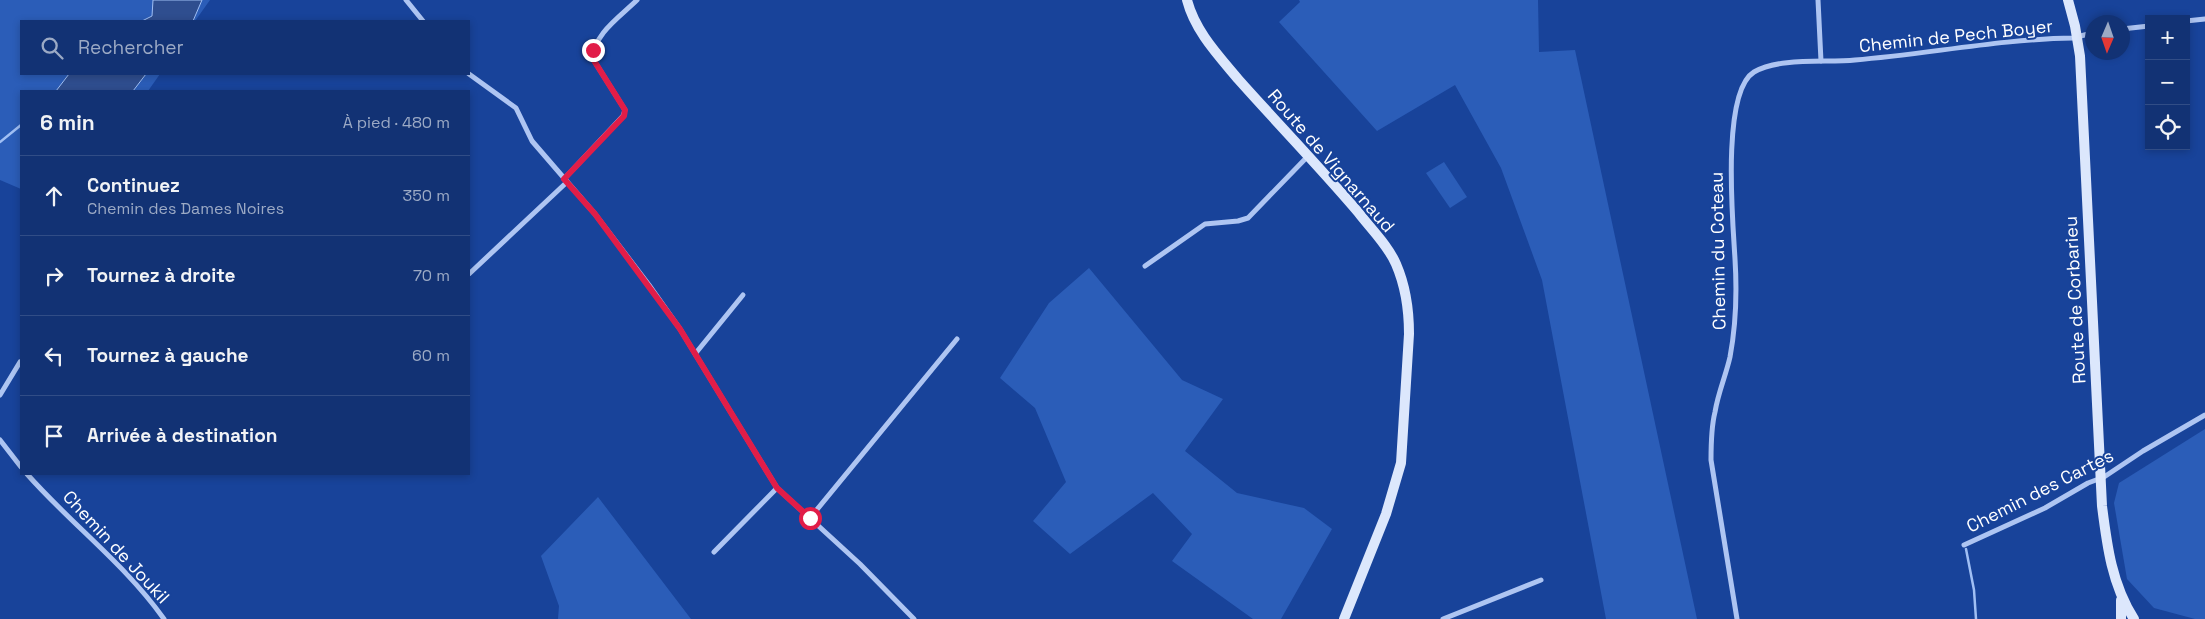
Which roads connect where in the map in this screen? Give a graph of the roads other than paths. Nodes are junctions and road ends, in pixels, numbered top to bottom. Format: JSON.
{"nodes":[{"id":1,"x":406,"y":0,"type":"edge"},
{"id":2,"x":638,"y":0,"type":"edge"},
{"id":3,"x":1187,"y":0,"type":"edge"},
{"id":4,"x":1818,"y":0,"type":"edge"},
{"id":5,"x":2068,"y":0,"type":"edge"},
{"id":6,"x":2205,"y":19,"type":"edge"},
{"id":7,"x":422,"y":20,"type":"edge"},
{"id":8,"x":2190,"y":21,"type":"edge"},
{"id":9,"x":2145,"y":26,"type":"edge"},
{"id":10,"x":2130,"y":28,"type":"edge"},
{"id":11,"x":2085,"y":34,"type":"edge"},
{"id":12,"x":2078,"y":36,"type":"junction"},
{"id":13,"x":1821,"y":61,"type":"junction"},
{"id":14,"x":470,"y":75,"type":"edge"},
{"id":15,"x":1309,"y":155,"type":"junction"},
{"id":16,"x":565,"y":180,"type":"junction"},
{"id":17,"x":1145,"y":266,"type":"dead end"},
{"id":18,"x":470,"y":273,"type":"edge"},
{"id":19,"x":743,"y":295,"type":"dead end"},
{"id":20,"x":956,"y":339,"type":"dead end"},
{"id":21,"x":695,"y":354,"type":"junction"},
{"id":22,"x":20,"y":362,"type":"dead end"},
{"id":23,"x":0,"y":395,"type":"edge"},
{"id":24,"x":2205,"y":414,"type":"edge"},
{"id":25,"x":0,"y":440,"type":"edge"},
{"id":26,"x":20,"y":466,"type":"edge"},
{"id":27,"x":28,"y":475,"type":"edge"},
{"id":28,"x":2100,"y":479,"type":"junction"},
{"id":29,"x":777,"y":488,"type":"junction"},
{"id":30,"x":810,"y":518,"type":"junction"},
{"id":31,"x":1964,"y":545,"type":"dead end"},
{"id":32,"x":714,"y":552,"type":"dead end"},
{"id":33,"x":1541,"y":580,"type":"dead end"},
{"id":34,"x":2120,"y":597,"type":"junction"},
{"id":35,"x":164,"y":619,"type":"edge"},
{"id":36,"x":914,"y":619,"type":"edge"},
{"id":37,"x":1344,"y":619,"type":"edge"},
{"id":38,"x":1443,"y":619,"type":"edge"},
{"id":39,"x":1737,"y":619,"type":"edge"},
{"id":40,"x":2121,"y":619,"type":"edge"},
{"id":41,"x":2134,"y":619,"type":"edge"}],
"edges":[{"from":1,"to":7,"type":"street"},
{"from":2,"to":16,"type":"street"},
{"from":3,"to":15,"type":"street","name":"Route de Vignarnaud"},
{"from":4,"to":13,"type":"street"},
{"from":5,"to":12,"type":"street","name":"Route de Corbarieu"},
{"from":6,"to":8,"type":"street"},
{"from":9,"to":10,"type":"street"},
{"from":11,"to":12,"type":"street","name":"Chemin de Pech Boyer"},
{"from":12,"to":13,"type":"street","name":"Chemin de Pech Boyer"},
{"from":12,"to":28,"type":"street","name":"Route de Corbarieu"},
{"from":13,"to":39,"type":"street","name":"Chemin du Coteau"},
{"from":14,"to":16,"type":"street"},
{"from":15,"to":17,"type":"street"},
{"from":15,"to":37,"type":"street","name":"Route de Vignarnaud"},
{"from":16,"to":18,"type":"street"},
{"from":16,"to":21,"type":"street"},
{"from":19,"to":21,"type":"street"},
{"from":20,"to":30,"type":"street"},
{"from":21,"to":29,"type":"street"},
{"from":22,"to":23,"type":"street"},
{"from":24,"to":28,"type":"street","name":"Chemin des Cartes"},
{"from":25,"to":26,"type":"street"},
{"from":27,"to":35,"type":"street","name":"Chemin de Joukil"},
{"from":28,"to":31,"type":"street","name":"Chemin des Cartes"},
{"from":28,"to":34,"type":"street","name":"Route de Corbarieu"},
{"from":29,"to":30,"type":"street"},
{"from":29,"to":32,"type":"street"},
{"from":30,"to":36,"type":"street"},
{"from":33,"to":38,"type":"street"},
{"from":34,"to":40,"type":"street","name":"Route de Corbarieu"},
{"from":34,"to":41,"type":"street","name":"Route de Corbarieu"}]}
